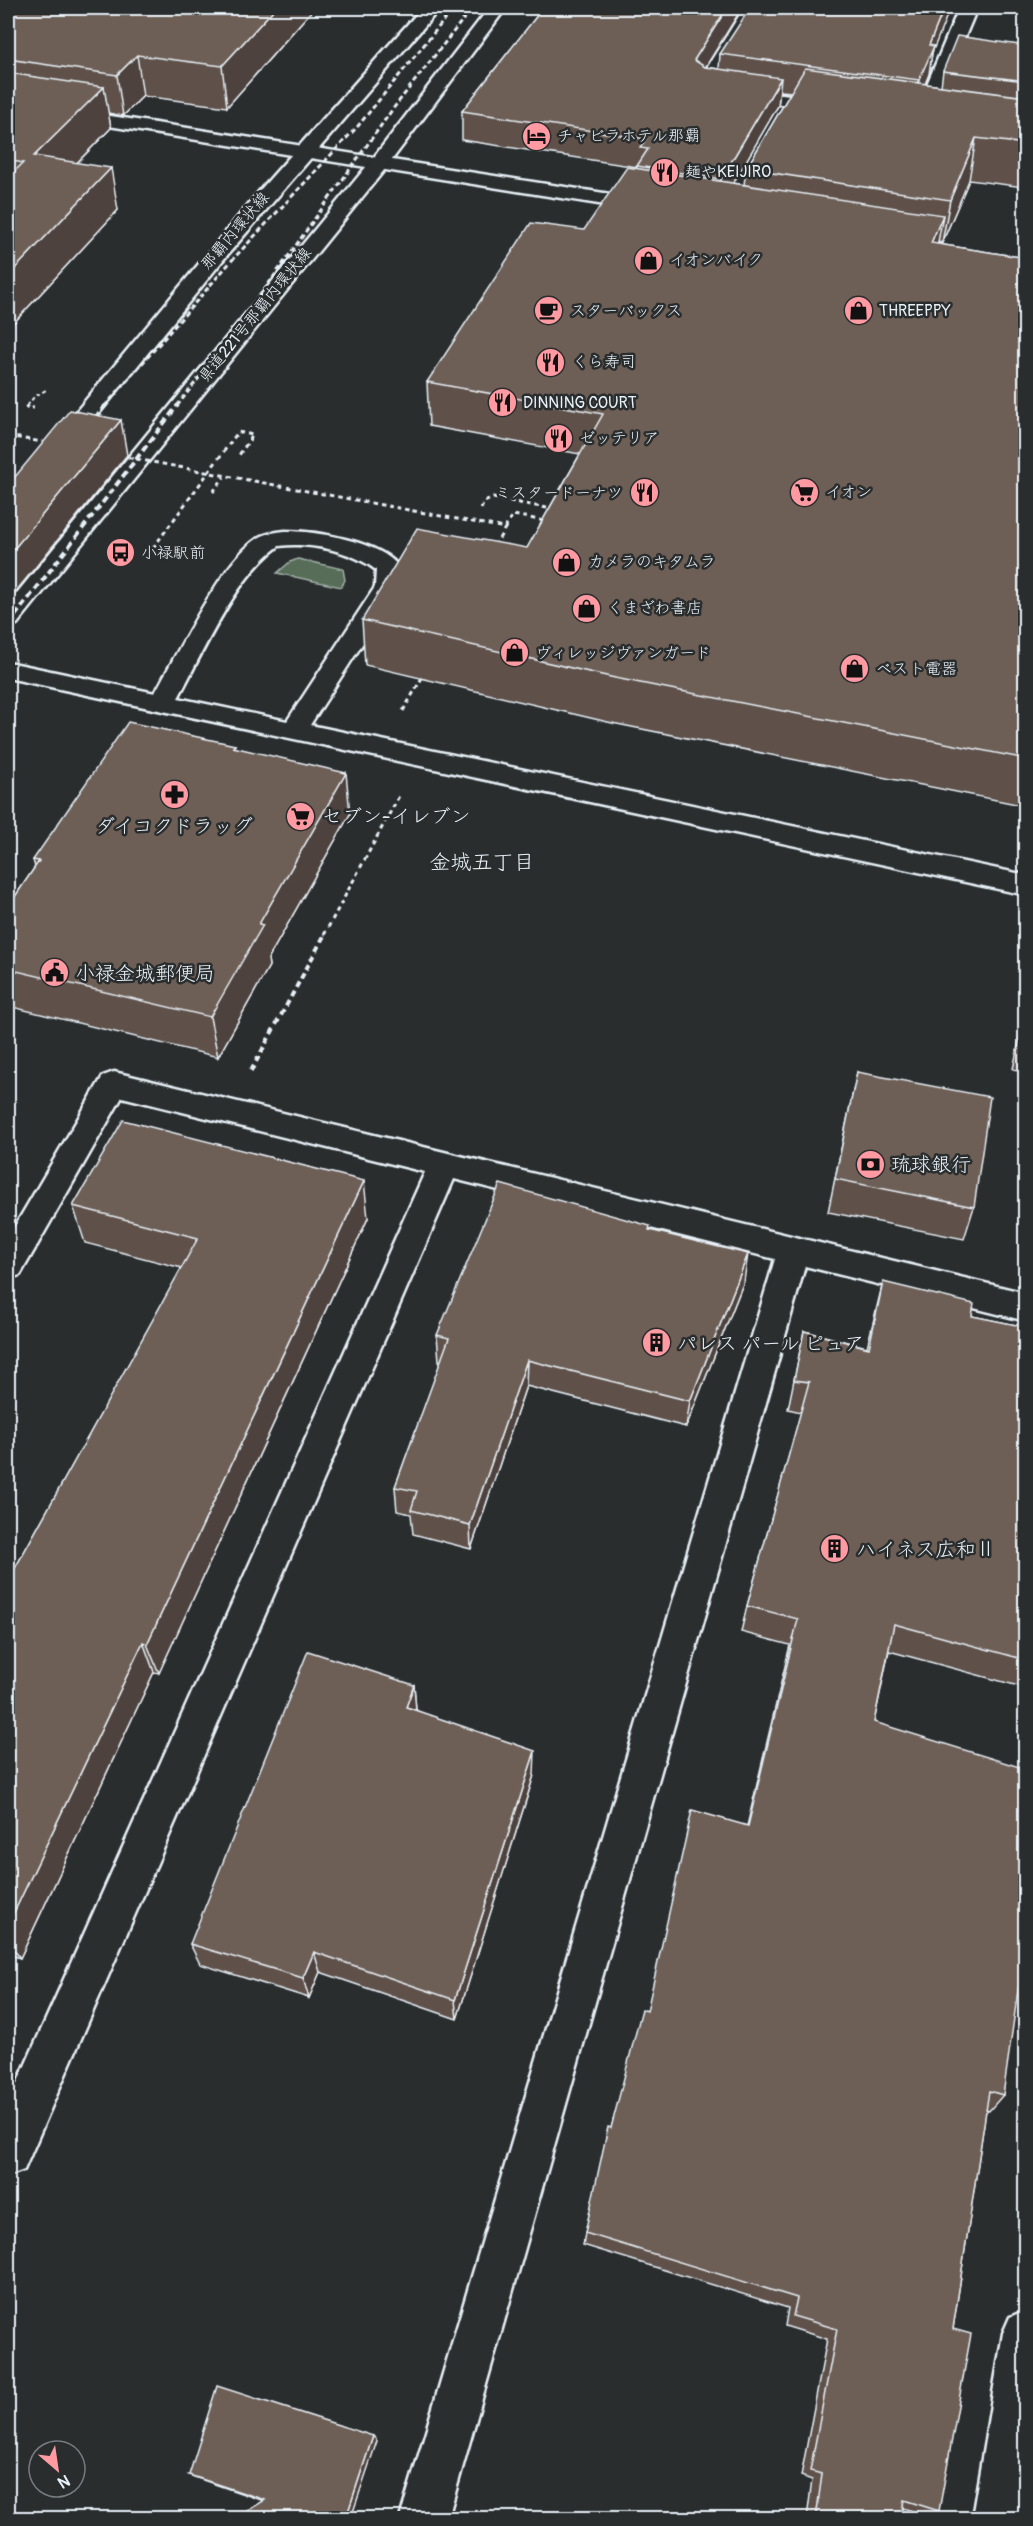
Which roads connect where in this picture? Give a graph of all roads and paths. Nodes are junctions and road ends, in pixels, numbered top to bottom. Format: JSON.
{"nodes":[{"id":1,"x":431,"y":8,"type":"edge"},
{"id":2,"x":497,"y":8,"type":"edge"},
{"id":3,"x":753,"y":8,"type":"edge"},
{"id":4,"x":968,"y":8,"type":"edge"},
{"id":5,"x":793,"y":101,"type":"junction"},
{"id":6,"x":8,"y":105,"type":"edge"},
{"id":7,"x":851,"y":108,"type":"edge"},
{"id":8,"x":898,"y":115,"type":"edge"},
{"id":9,"x":922,"y":118,"type":"junction"},
{"id":10,"x":781,"y":121,"type":"edge"},
{"id":11,"x":945,"y":121,"type":"edge"},
{"id":12,"x":302,"y":152,"type":"junction"},
{"id":13,"x":378,"y":165,"type":"junction"},
{"id":14,"x":667,"y":208,"type":"edge"},
{"id":15,"x":12,"y":419,"type":"dead end"},
{"id":16,"x":8,"y":424,"type":"edge"},
{"id":17,"x":8,"y":436,"type":"edge"},
{"id":18,"x":51,"y":444,"type":"edge"},
{"id":19,"x":239,"y":455,"type":"dead end"},
{"id":20,"x":118,"y":456,"type":"edge"},
{"id":21,"x":206,"y":473,"type":"junction"},
{"id":22,"x":224,"y":477,"type":"junction"},
{"id":23,"x":213,"y":492,"type":"dead end"},
{"id":24,"x":481,"y":509,"type":"dead end"},
{"id":25,"x":556,"y":510,"type":"edge"},
{"id":26,"x":8,"y":511,"type":"edge"},
{"id":27,"x":554,"y":523,"type":"edge"},
{"id":28,"x":505,"y":528,"type":"junction"},
{"id":29,"x":153,"y":548,"type":"dead end"},
{"id":30,"x":494,"y":549,"type":"edge"},
{"id":31,"x":8,"y":619,"type":"edge"},
{"id":32,"x":427,"y":669,"type":"edge"},
{"id":33,"x":8,"y":670,"type":"edge"},
{"id":34,"x":162,"y":703,"type":"junction"},
{"id":35,"x":399,"y":719,"type":"dead end"},
{"id":36,"x":293,"y":732,"type":"junction"},
{"id":37,"x":399,"y":796,"type":"dead end"},
{"id":38,"x":1026,"y":885,"type":"edge"},
{"id":39,"x":229,"y":1111,"type":"junction"},
{"id":40,"x":444,"y":1164,"type":"junction"},
{"id":41,"x":793,"y":1252,"type":"junction"},
{"id":42,"x":8,"y":1266,"type":"edge"},
{"id":43,"x":1026,"y":1307,"type":"edge"},
{"id":44,"x":8,"y":2154,"type":"edge"},
{"id":45,"x":1026,"y":2333,"type":"edge"},
{"id":46,"x":424,"y":2518,"type":"edge"},
{"id":47,"x":996,"y":2518,"type":"edge"}],
"edges":[{"from":1,"to":12,"type":"street"},
{"from":2,"to":13,"type":"street","name":"県道221号那覇内環状線"},
{"from":3,"to":5,"type":"street"},
{"from":4,"to":9,"type":"street"},
{"from":5,"to":7,"type":"street"},
{"from":5,"to":10,"type":"street"},
{"from":6,"to":12,"type":"street"},
{"from":8,"to":9,"type":"street"},
{"from":9,"to":11,"type":"street"},
{"from":12,"to":13,"type":"street"},
{"from":12,"to":26,"type":"street","name":"那覇内環状線"},
{"from":13,"to":14,"type":"street"},
{"from":13,"to":31,"type":"street","name":"県道221号那覇内環状線"},
{"from":15,"to":16,"type":"path"},
{"from":17,"to":18,"type":"path","bridge":true},
{"from":19,"to":21,"type":"path"},
{"from":20,"to":21,"type":"path","bridge":true},
{"from":21,"to":22,"type":"path","bridge":true},
{"from":21,"to":29,"type":"path"},
{"from":22,"to":23,"type":"path"},
{"from":22,"to":28,"type":"path","bridge":true},
{"from":24,"to":25,"type":"path"},
{"from":27,"to":28,"type":"path","bridge":true},
{"from":28,"to":30,"type":"path"},
{"from":32,"to":35,"type":"path"},
{"from":33,"to":34,"type":"street"},
{"from":34,"to":36,"type":"street"},
{"from":34,"to":36,"type":"street"},
{"from":36,"to":38,"type":"street"},
{"from":37,"to":39,"type":"path"},
{"from":39,"to":40,"type":"street"},
{"from":39,"to":42,"type":"street"},
{"from":40,"to":41,"type":"street"},
{"from":40,"to":44,"type":"street"},
{"from":41,"to":43,"type":"street"},
{"from":41,"to":46,"type":"street"},
{"from":45,"to":47,"type":"street"}]}
